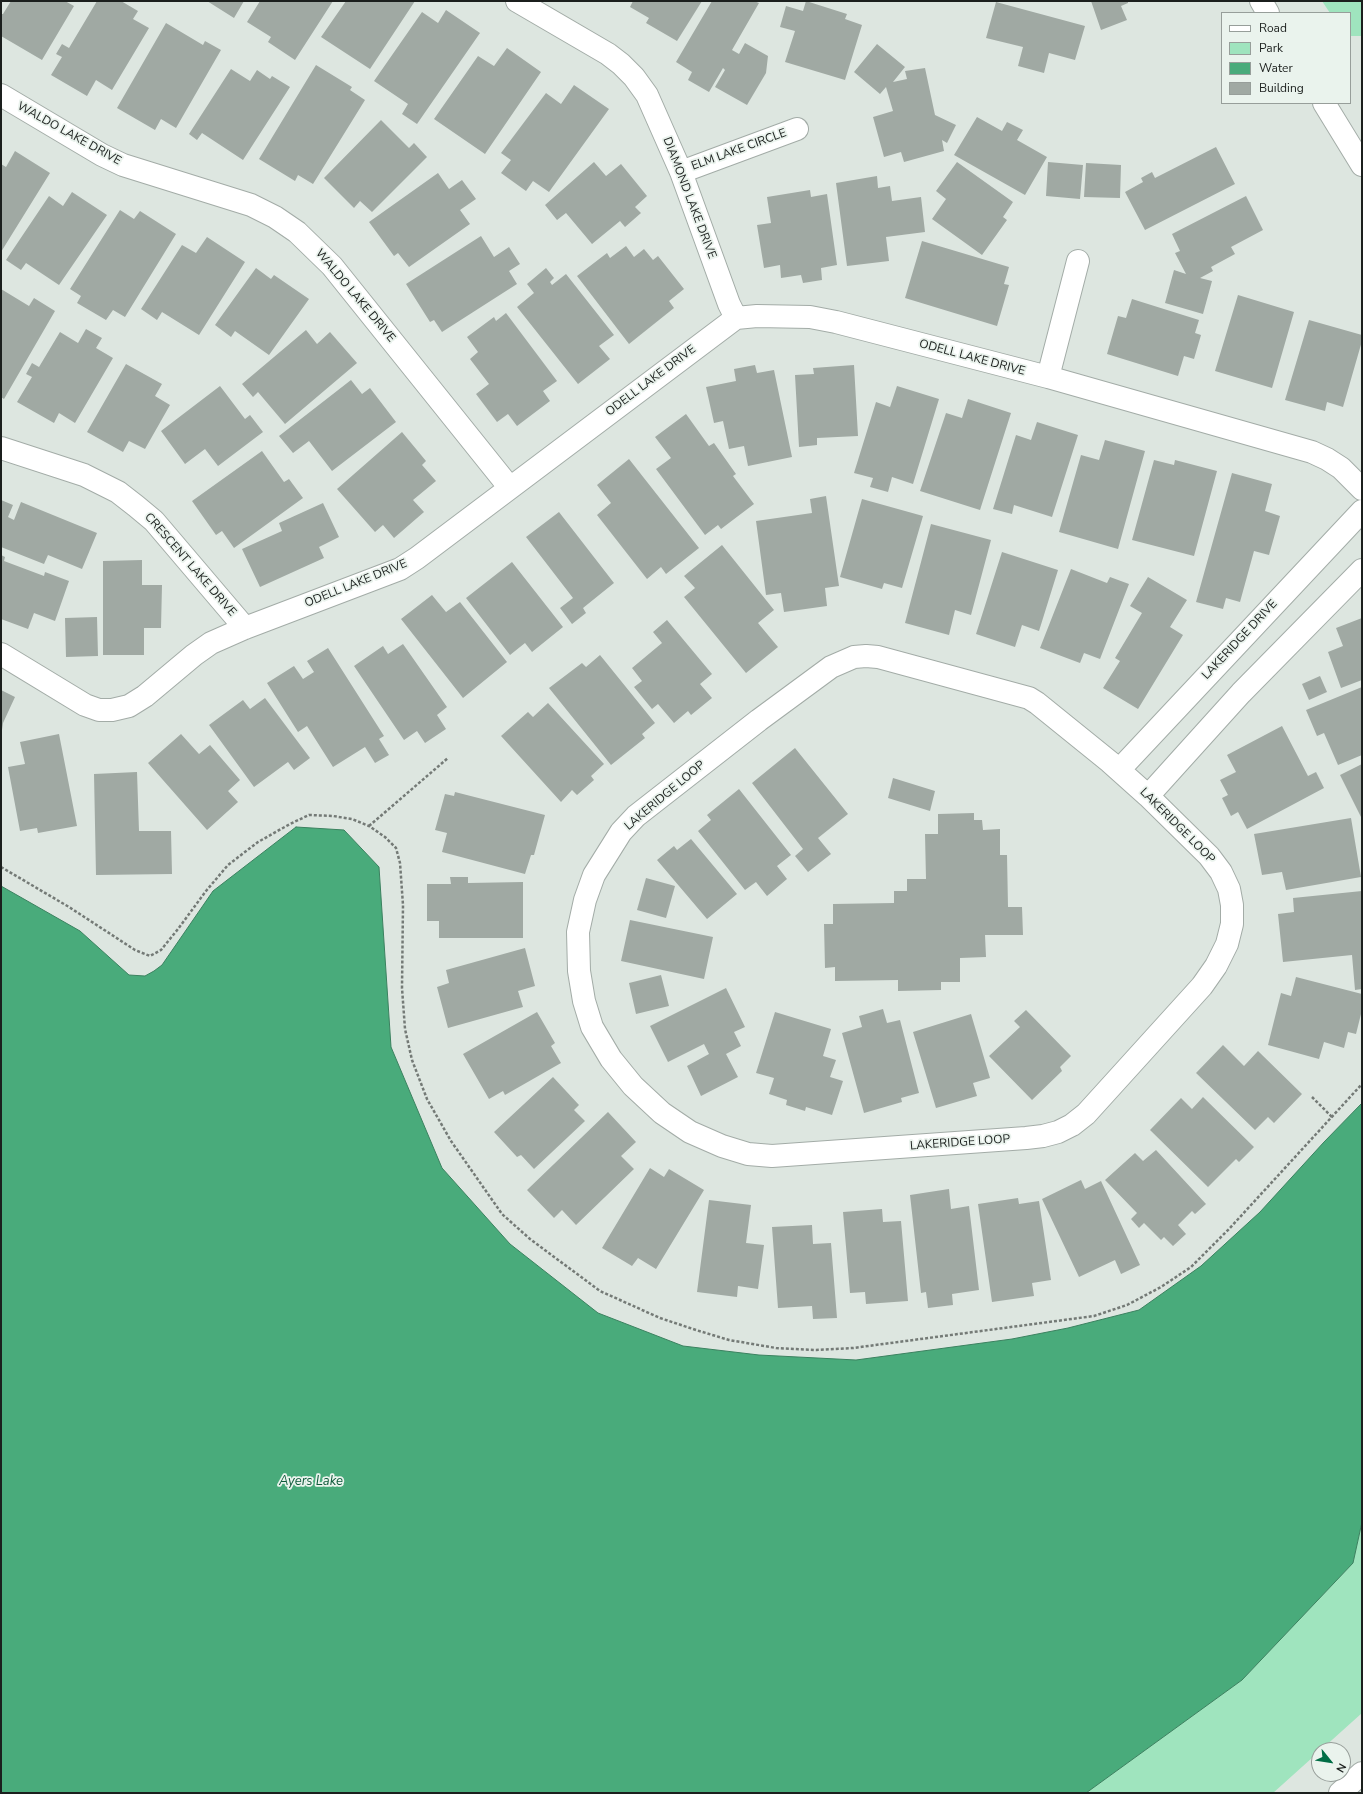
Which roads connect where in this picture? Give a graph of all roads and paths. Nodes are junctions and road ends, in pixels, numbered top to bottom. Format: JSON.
{"nodes":[{"id":1,"x":517,"y":1,"type":"edge"},
{"id":2,"x":1261,"y":1,"type":"edge"},
{"id":3,"x":1267,"y":12,"type":"edge"},
{"id":4,"x":1,"y":95,"type":"edge"},
{"id":5,"x":1325,"y":104,"type":"edge"},
{"id":6,"x":797,"y":129,"type":"dead end"},
{"id":7,"x":1362,"y":165,"type":"edge"},
{"id":8,"x":682,"y":172,"type":"junction"},
{"id":9,"x":1078,"y":261,"type":"dead end"},
{"id":10,"x":736,"y":318,"type":"junction"},
{"id":11,"x":1048,"y":377,"type":"junction"},
{"id":12,"x":1,"y":448,"type":"edge"},
{"id":13,"x":510,"y":488,"type":"junction"},
{"id":14,"x":1362,"y":489,"type":"edge"},
{"id":15,"x":1362,"y":511,"type":"edge"},
{"id":16,"x":1362,"y":570,"type":"edge"},
{"id":17,"x":245,"y":628,"type":"junction"},
{"id":18,"x":1,"y":654,"type":"edge"},
{"id":19,"x":448,"y":758,"type":"dead end"},
{"id":20,"x":1119,"y":770,"type":"junction"},
{"id":21,"x":1148,"y":796,"type":"junction"},
{"id":22,"x":369,"y":826,"type":"dead end"},
{"id":23,"x":1312,"y":1097,"type":"dead end"},
{"id":24,"x":1332,"y":1117,"type":"dead end"},
{"id":25,"x":1362,"y":1772,"type":"edge"},
{"id":26,"x":1340,"y":1793,"type":"edge"}],
"edges":[{"from":1,"to":8,"type":"street","name":"DIAMOND LAKE DRIVE"},
{"from":2,"to":3,"type":"street"},
{"from":4,"to":13,"type":"street","name":"WALDO LAKE DRIVE"},
{"from":5,"to":7,"type":"street"},
{"from":6,"to":8,"type":"street","name":"ELM LAKE CIRCLE"},
{"from":8,"to":10,"type":"street","name":"DIAMOND LAKE DRIVE"},
{"from":9,"to":11,"type":"street"},
{"from":10,"to":11,"type":"street","name":"ODELL LAKE DRIVE"},
{"from":10,"to":13,"type":"street","name":"ODELL LAKE DRIVE"},
{"from":11,"to":14,"type":"street","name":"ODELL LAKE DRIVE"},
{"from":12,"to":17,"type":"street","name":"CRESCENT LAKE DRIVE"},
{"from":13,"to":17,"type":"street","name":"ODELL LAKE DRIVE"},
{"from":15,"to":20,"type":"street","name":"LAKERIDGE DRIVE"},
{"from":16,"to":21,"type":"street"},
{"from":17,"to":18,"type":"street","name":"ODELL LAKE DRIVE"},
{"from":19,"to":22,"type":"path"},
{"from":20,"to":21,"type":"street","name":"LAKERIDGE LOOP"},
{"from":20,"to":21,"type":"street","name":"LAKERIDGE LOOP"},
{"from":23,"to":24,"type":"path"},
{"from":25,"to":26,"type":"street"}]}
